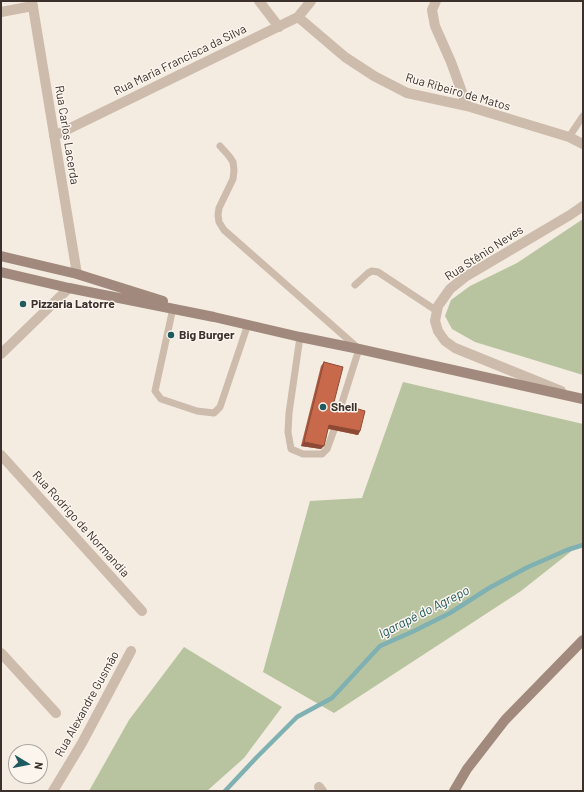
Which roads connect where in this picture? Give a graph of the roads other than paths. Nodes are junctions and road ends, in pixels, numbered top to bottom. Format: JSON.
{"nodes":[{"id":1,"x":259,"y":1,"type":"edge"},
{"id":2,"x":311,"y":1,"type":"edge"},
{"id":3,"x":436,"y":1,"type":"edge"},
{"id":4,"x":32,"y":3,"type":"edge"},
{"id":5,"x":1,"y":12,"type":"edge"},
{"id":6,"x":298,"y":17,"type":"junction"},
{"id":7,"x":279,"y":27,"type":"junction"},
{"id":8,"x":466,"y":106,"type":"junction"},
{"id":9,"x":583,"y":116,"type":"edge"},
{"id":10,"x":54,"y":136,"type":"junction"},
{"id":11,"x":569,"y":137,"type":"junction"},
{"id":12,"x":583,"y":144,"type":"edge"},
{"id":13,"x":220,"y":146,"type":"dead end"},
{"id":14,"x":583,"y":206,"type":"edge"},
{"id":15,"x":1,"y":256,"type":"edge"},
{"id":16,"x":1,"y":272,"type":"edge"},
{"id":17,"x":77,"y":274,"type":"junction"},
{"id":18,"x":355,"y":285,"type":"dead end"},
{"id":19,"x":69,"y":288,"type":"junction"},
{"id":20,"x":173,"y":308,"type":"junction"},
{"id":21,"x":437,"y":311,"type":"junction"},
{"id":22,"x":214,"y":316,"type":"junction"},
{"id":23,"x":248,"y":324,"type":"junction"},
{"id":24,"x":300,"y":337,"type":"junction"},
{"id":25,"x":5,"y":344,"type":"edge"},
{"id":26,"x":359,"y":349,"type":"junction"},
{"id":27,"x":1,"y":354,"type":"edge"},
{"id":28,"x":581,"y":399,"type":"edge"},
{"id":29,"x":340,"y":409,"type":"edge"},
{"id":30,"x":334,"y":430,"type":"edge"},
{"id":31,"x":1,"y":455,"type":"edge"},
{"id":32,"x":142,"y":610,"type":"dead end"},
{"id":33,"x":583,"y":640,"type":"edge"},
{"id":34,"x":131,"y":651,"type":"dead end"},
{"id":35,"x":1,"y":653,"type":"edge"},
{"id":36,"x":56,"y":713,"type":"dead end"},
{"id":37,"x":54,"y":791,"type":"edge"},
{"id":38,"x":454,"y":791,"type":"edge"}],
"edges":[{"from":1,"to":7,"type":"street"},
{"from":2,"to":6,"type":"street","name":"Rua Maria Francisca da Silva"},
{"from":3,"to":8,"type":"street"},
{"from":4,"to":5,"type":"street"},
{"from":4,"to":10,"type":"street","name":"Rua Carlos Lacerda"},
{"from":6,"to":7,"type":"street","name":"Rua Maria Francisca da Silva"},
{"from":6,"to":8,"type":"street","name":"Rua Ribeiro de Matos"},
{"from":7,"to":10,"type":"street","name":"Rua Maria Francisca da Silva"},
{"from":8,"to":11,"type":"street","name":"Rua Ribeiro de Matos"},
{"from":9,"to":11,"type":"lane"},
{"from":10,"to":17,"type":"street","name":"Rua Carlos Lacerda"},
{"from":11,"to":12,"type":"street","name":"Rua Ribeiro de Matos"},
{"from":13,"to":26,"type":"lane"},
{"from":14,"to":21,"type":"street","name":"Rua Stênio Neves"},
{"from":15,"to":17,"type":"main road"},
{"from":16,"to":19,"type":"main road"},
{"from":17,"to":22,"type":"main road"},
{"from":18,"to":21,"type":"lane"},
{"from":19,"to":20,"type":"main road"},
{"from":19,"to":25,"type":"street"},
{"from":20,"to":22,"type":"main road"},
{"from":20,"to":23,"type":"lane"},
{"from":21,"to":28,"type":"street"},
{"from":22,"to":23,"type":"main road"},
{"from":23,"to":24,"type":"main road"},
{"from":24,"to":26,"type":"main road"},
{"from":24,"to":30,"type":"lane"},
{"from":25,"to":27,"type":"street"},
{"from":26,"to":28,"type":"main road"},
{"from":26,"to":29,"type":"lane"},
{"from":31,"to":32,"type":"street","name":"Rua Rodrigo de Normandia"},
{"from":33,"to":38,"type":"main road"},
{"from":34,"to":37,"type":"street","name":"Rua Alexandre Gusmão"},
{"from":35,"to":36,"type":"street"}]}
